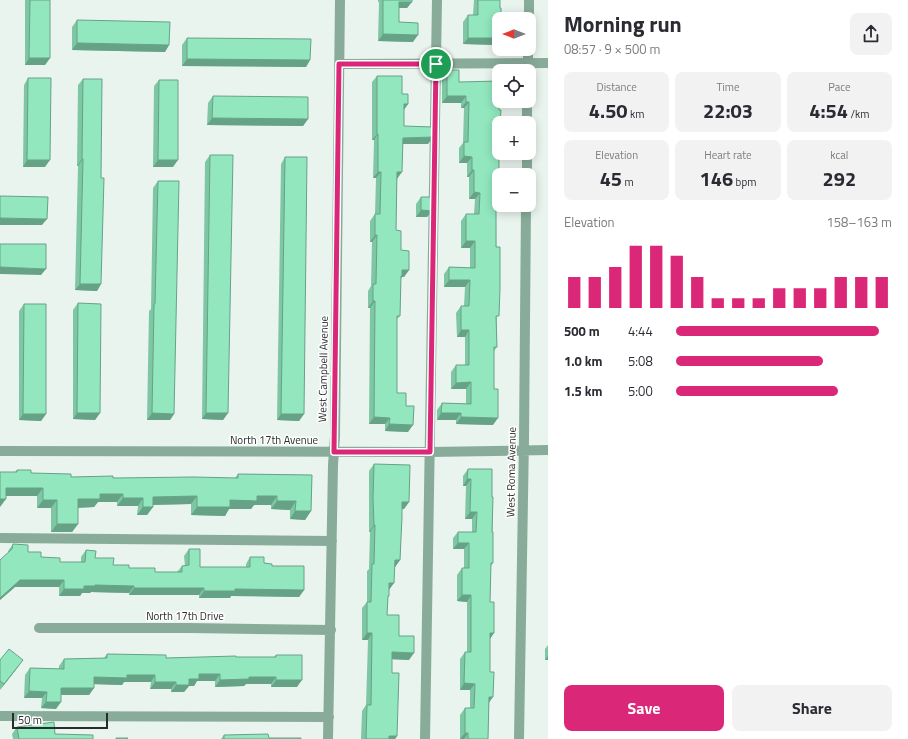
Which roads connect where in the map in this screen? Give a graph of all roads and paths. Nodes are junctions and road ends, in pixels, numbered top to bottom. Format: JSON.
{"nodes":[{"id":1,"x":340,"y":0,"type":"edge"},
{"id":2,"x":437,"y":0,"type":"edge"},
{"id":3,"x":529,"y":0,"type":"edge"},
{"id":4,"x":529,"y":12,"type":"edge"},
{"id":5,"x":548,"y":63,"type":"edge"},
{"id":6,"x":339,"y":64,"type":"junction"},
{"id":7,"x":436,"y":64,"type":"junction"},
{"id":8,"x":536,"y":65,"type":"edge"},
{"id":9,"x":492,"y":66,"type":"edge"},
{"id":10,"x":526,"y":212,"type":"edge"},
{"id":11,"x":548,"y":450,"type":"edge"},
{"id":12,"x":0,"y":451,"type":"edge"},
{"id":13,"x":524,"y":451,"type":"junction"},
{"id":14,"x":334,"y":452,"type":"junction"},
{"id":15,"x":430,"y":452,"type":"junction"},
{"id":16,"x":0,"y":538,"type":"edge"},
{"id":17,"x":332,"y":541,"type":"junction"},
{"id":18,"x":39,"y":628,"type":"dead end"},
{"id":19,"x":330,"y":630,"type":"junction"},
{"id":20,"x":0,"y":716,"type":"edge"},
{"id":21,"x":329,"y":717,"type":"junction"},
{"id":22,"x":328,"y":739,"type":"edge"},
{"id":23,"x":425,"y":739,"type":"edge"},
{"id":24,"x":518,"y":739,"type":"edge"}],
"edges":[{"from":1,"to":6,"type":"street","name":"West Campbell Avenue"},
{"from":2,"to":7,"type":"street"},
{"from":3,"to":4,"type":"street"},
{"from":5,"to":8,"type":"street"},
{"from":6,"to":7,"type":"street"},
{"from":6,"to":14,"type":"street","name":"West Campbell Avenue"},
{"from":7,"to":9,"type":"street"},
{"from":7,"to":15,"type":"street"},
{"from":10,"to":13,"type":"street","name":"West Roma Avenue"},
{"from":11,"to":13,"type":"street","name":"North 17th Avenue"},
{"from":12,"to":14,"type":"street","name":"North 17th Avenue"},
{"from":13,"to":15,"type":"street","name":"North 17th Avenue"},
{"from":13,"to":24,"type":"street","name":"West Roma Avenue"},
{"from":14,"to":15,"type":"street","name":"North 17th Avenue"},
{"from":14,"to":17,"type":"street","name":"West Campbell Avenue"},
{"from":15,"to":23,"type":"street"},
{"from":16,"to":17,"type":"street"},
{"from":17,"to":19,"type":"street","name":"West Campbell Avenue"},
{"from":18,"to":19,"type":"street","name":"North 17th Drive"},
{"from":19,"to":21,"type":"street","name":"West Campbell Avenue"},
{"from":20,"to":21,"type":"street"},
{"from":21,"to":22,"type":"street","name":"West Campbell Avenue"}]}
